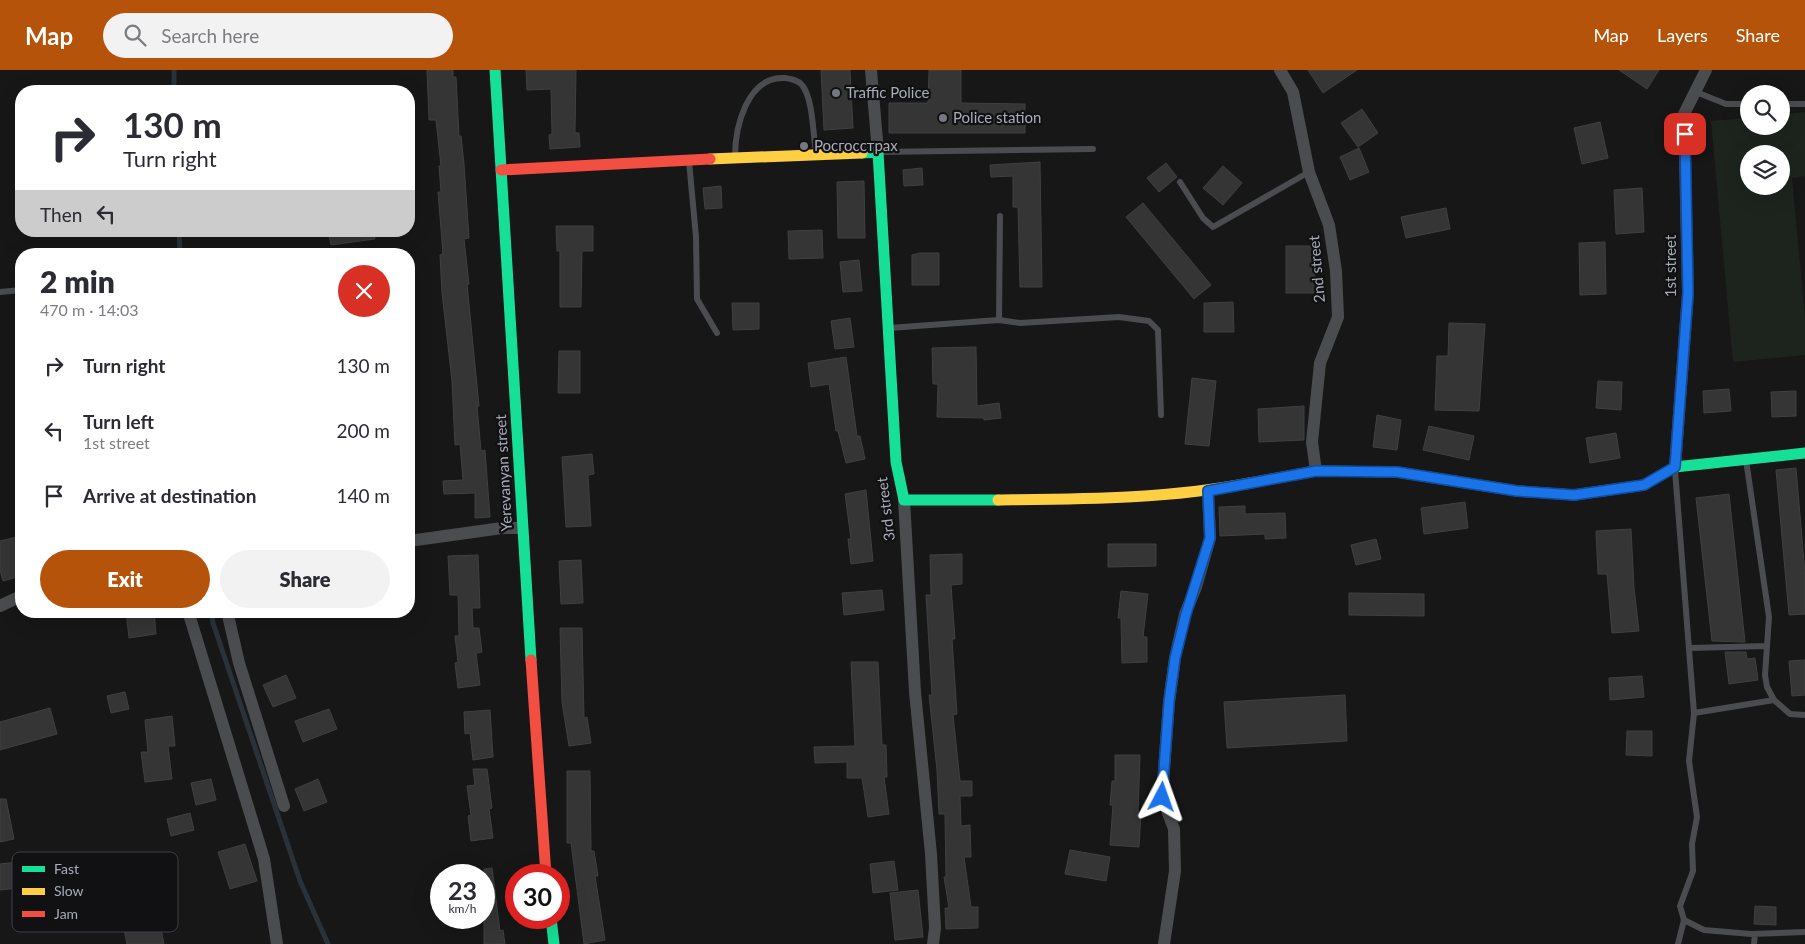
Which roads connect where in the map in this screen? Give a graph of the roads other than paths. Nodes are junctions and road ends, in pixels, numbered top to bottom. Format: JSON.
{"nodes":[{"id":1,"x":495,"y":70,"type":"edge"},
{"id":2,"x":871,"y":70,"type":"edge"},
{"id":3,"x":1280,"y":70,"type":"edge"},
{"id":4,"x":1704,"y":71,"type":"edge"},
{"id":5,"x":1696,"y":92,"type":"junction"},
{"id":6,"x":1740,"y":104,"type":"edge"},
{"id":7,"x":1790,"y":104,"type":"edge"},
{"id":8,"x":1805,"y":104,"type":"edge"},
{"id":9,"x":1093,"y":149,"type":"dead end"},
{"id":10,"x":878,"y":152,"type":"junction"},
{"id":11,"x":817,"y":154,"type":"junction"},
{"id":12,"x":735,"y":158,"type":"junction"},
{"id":13,"x":689,"y":160,"type":"junction"},
{"id":14,"x":501,"y":170,"type":"junction"},
{"id":15,"x":1309,"y":172,"type":"junction"},
{"id":16,"x":1180,"y":182,"type":"dead end"},
{"id":17,"x":1000,"y":216,"type":"dead end"},
{"id":18,"x":15,"y":291,"type":"edge"},
{"id":19,"x":0,"y":292,"type":"edge"},
{"id":20,"x":999,"y":320,"type":"junction"},
{"id":21,"x":888,"y":328,"type":"junction"},
{"id":22,"x":717,"y":333,"type":"dead end"},
{"id":23,"x":1161,"y":415,"type":"dead end"},
{"id":24,"x":1805,"y":453,"type":"edge"},
{"id":25,"x":1746,"y":459,"type":"junction"},
{"id":26,"x":1675,"y":467,"type":"junction"},
{"id":27,"x":1316,"y":471,"type":"junction"},
{"id":28,"x":1208,"y":491,"type":"junction"},
{"id":29,"x":904,"y":500,"type":"junction"},
{"id":30,"x":522,"y":528,"type":"junction"},
{"id":31,"x":415,"y":540,"type":"edge"},
{"id":32,"x":15,"y":599,"type":"edge"},
{"id":33,"x":0,"y":606,"type":"edge"},
{"id":34,"x":190,"y":618,"type":"edge"},
{"id":35,"x":229,"y":618,"type":"edge"},
{"id":36,"x":1767,"y":646,"type":"junction"},
{"id":37,"x":1688,"y":648,"type":"junction"},
{"id":38,"x":1774,"y":700,"type":"junction"},
{"id":39,"x":1694,"y":713,"type":"junction"},
{"id":40,"x":1805,"y":715,"type":"edge"},
{"id":41,"x":284,"y":806,"type":"dead end"},
{"id":42,"x":545,"y":864,"type":"edge"},
{"id":43,"x":1684,"y":920,"type":"junction"},
{"id":44,"x":552,"y":929,"type":"edge"},
{"id":45,"x":1805,"y":932,"type":"edge"},
{"id":46,"x":1754,"y":934,"type":"junction"},
{"id":47,"x":277,"y":944,"type":"edge"},
{"id":48,"x":554,"y":944,"type":"edge"},
{"id":49,"x":933,"y":944,"type":"edge"},
{"id":50,"x":1164,"y":944,"type":"edge"},
{"id":51,"x":1678,"y":944,"type":"edge"},
{"id":52,"x":1754,"y":944,"type":"edge"}],
"edges":[{"from":1,"to":14,"type":"street","name":"Yerevanyan street"},
{"from":2,"to":10,"type":"street","name":"3rd street"},
{"from":3,"to":15,"type":"street","name":"2nd street"},
{"from":4,"to":5,"type":"street","name":"1st street"},
{"from":5,"to":6,"type":"lane"},
{"from":5,"to":26,"type":"street","name":"1st street"},
{"from":7,"to":8,"type":"lane"},
{"from":9,"to":10,"type":"lane"},
{"from":10,"to":11,"type":"street"},
{"from":10,"to":21,"type":"street","name":"3rd street"},
{"from":11,"to":12,"type":"street"},
{"from":11,"to":12,"type":"lane"},
{"from":12,"to":13,"type":"street"},
{"from":13,"to":14,"type":"street"},
{"from":13,"to":22,"type":"lane"},
{"from":14,"to":30,"type":"street","name":"Yerevanyan street"},
{"from":15,"to":16,"type":"lane"},
{"from":15,"to":27,"type":"street","name":"2nd street"},
{"from":17,"to":20,"type":"lane"},
{"from":18,"to":19,"type":"lane"},
{"from":20,"to":21,"type":"lane"},
{"from":20,"to":23,"type":"lane"},
{"from":21,"to":29,"type":"street","name":"3rd street"},
{"from":24,"to":25,"type":"street"},
{"from":25,"to":26,"type":"street"},
{"from":25,"to":36,"type":"lane"},
{"from":26,"to":27,"type":"street"},
{"from":26,"to":37,"type":"lane"},
{"from":27,"to":28,"type":"street"},
{"from":28,"to":29,"type":"street"},
{"from":28,"to":50,"type":"street"},
{"from":29,"to":49,"type":"street","name":"3rd street"},
{"from":30,"to":31,"type":"street"},
{"from":30,"to":42,"type":"street","name":"Yerevanyan street"},
{"from":32,"to":33,"type":"street"},
{"from":34,"to":47,"type":"street"},
{"from":35,"to":41,"type":"street"},
{"from":36,"to":37,"type":"lane"},
{"from":36,"to":38,"type":"lane"},
{"from":37,"to":39,"type":"lane"},
{"from":38,"to":39,"type":"lane"},
{"from":38,"to":40,"type":"lane"},
{"from":39,"to":43,"type":"lane"},
{"from":43,"to":46,"type":"lane"},
{"from":43,"to":51,"type":"lane"},
{"from":44,"to":48,"type":"street"},
{"from":45,"to":46,"type":"lane"},
{"from":46,"to":52,"type":"lane"}]}
